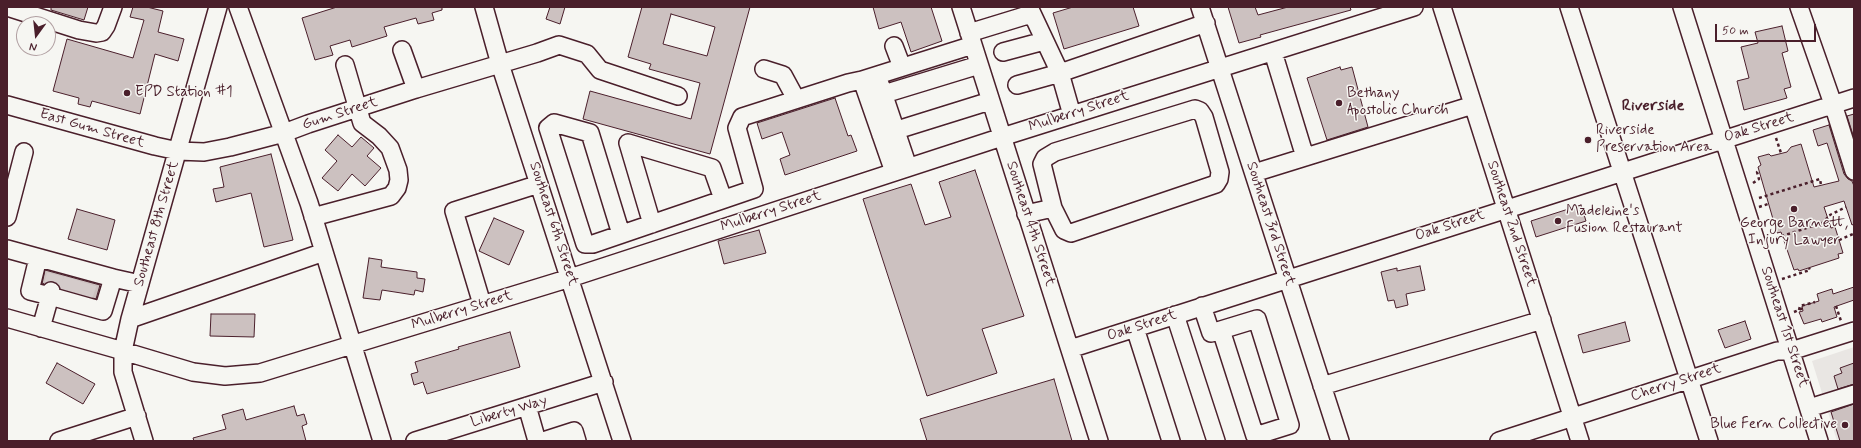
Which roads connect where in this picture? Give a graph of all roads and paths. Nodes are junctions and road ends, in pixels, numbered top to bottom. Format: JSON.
{"nodes":[{"id":1,"x":7,"y":7,"type":"edge"},
{"id":2,"x":113,"y":7,"type":"edge"},
{"id":3,"x":218,"y":7,"type":"edge"},
{"id":4,"x":238,"y":7,"type":"edge"},
{"id":5,"x":484,"y":7,"type":"edge"},
{"id":6,"x":961,"y":7,"type":"edge"},
{"id":7,"x":1200,"y":7,"type":"edge"},
{"id":8,"x":1414,"y":7,"type":"edge"},
{"id":9,"x":1442,"y":7,"type":"edge"},
{"id":10,"x":1569,"y":7,"type":"edge"},
{"id":11,"x":1682,"y":7,"type":"edge"},
{"id":12,"x":1799,"y":7,"type":"edge"},
{"id":13,"x":1030,"y":11,"type":"edge"},
{"id":14,"x":1206,"y":23,"type":"junction"},
{"id":15,"x":971,"y":39,"type":"junction"},
{"id":16,"x":1044,"y":41,"type":"junction"},
{"id":17,"x":894,"y":46,"type":"dead end"},
{"id":18,"x":402,"y":50,"type":"dead end"},
{"id":19,"x":1003,"y":52,"type":"dead end"},
{"id":20,"x":1273,"y":52,"type":"junction"},
{"id":21,"x":500,"y":64,"type":"junction"},
{"id":22,"x":344,"y":65,"type":"dead end"},
{"id":23,"x":979,"y":65,"type":"junction"},
{"id":24,"x":902,"y":67,"type":"junction"},
{"id":25,"x":1220,"y":68,"type":"junction"},
{"id":26,"x":764,"y":69,"type":"dead end"},
{"id":27,"x":1060,"y":73,"type":"junction"},
{"id":28,"x":870,"y":78,"type":"junction"},
{"id":29,"x":1017,"y":86,"type":"dead end"},
{"id":30,"x":416,"y":89,"type":"junction"},
{"id":31,"x":884,"y":94,"type":"junction"},
{"id":32,"x":678,"y":96,"type":"dead end"},
{"id":33,"x":1854,"y":98,"type":"edge"},
{"id":34,"x":796,"y":99,"type":"junction"},
{"id":35,"x":990,"y":101,"type":"junction"},
{"id":36,"x":1833,"y":104,"type":"junction"},
{"id":37,"x":7,"y":105,"type":"edge"},
{"id":38,"x":1473,"y":105,"type":"junction"},
{"id":39,"x":358,"y":108,"type":"junction"},
{"id":40,"x":1072,"y":114,"type":"junction"},
{"id":41,"x":888,"y":132,"type":"junction"},
{"id":42,"x":284,"y":133,"type":"junction"},
{"id":43,"x":1002,"y":137,"type":"junction"},
{"id":44,"x":1724,"y":138,"type":"junction"},
{"id":45,"x":1776,"y":138,"type":"dead end"},
{"id":46,"x":178,"y":151,"type":"junction"},
{"id":47,"x":24,"y":152,"type":"dead end"},
{"id":48,"x":1781,"y":153,"type":"dead end"},
{"id":49,"x":1306,"y":157,"type":"junction"},
{"id":50,"x":901,"y":169,"type":"junction"},
{"id":51,"x":1623,"y":171,"type":"junction"},
{"id":52,"x":1759,"y":171,"type":"dead end"},
{"id":53,"x":1854,"y":171,"type":"edge"},
{"id":54,"x":1254,"y":173,"type":"junction"},
{"id":55,"x":1754,"y":182,"type":"dead end"},
{"id":56,"x":539,"y":184,"type":"junction"},
{"id":57,"x":1821,"y":185,"type":"dead end"},
{"id":58,"x":1759,"y":198,"type":"dead end"},
{"id":59,"x":724,"y":199,"type":"junction"},
{"id":60,"x":1768,"y":204,"type":"dead end"},
{"id":61,"x":1761,"y":207,"type":"dead end"},
{"id":62,"x":1846,"y":207,"type":"dead end"},
{"id":63,"x":1053,"y":208,"type":"junction"},
{"id":64,"x":1506,"y":208,"type":"junction"},
{"id":65,"x":1026,"y":214,"type":"junction"},
{"id":66,"x":7,"y":217,"type":"edge"},
{"id":67,"x":313,"y":218,"type":"junction"},
{"id":68,"x":669,"y":218,"type":"junction"},
{"id":69,"x":652,"y":224,"type":"junction"},
{"id":70,"x":621,"y":234,"type":"junction"},
{"id":71,"x":1853,"y":234,"type":"dead end"},
{"id":72,"x":1771,"y":239,"type":"dead end"},
{"id":73,"x":1839,"y":240,"type":"dead end"},
{"id":74,"x":678,"y":243,"type":"junction"},
{"id":75,"x":7,"y":250,"type":"edge"},
{"id":76,"x":324,"y":252,"type":"junction"},
{"id":77,"x":38,"y":258,"type":"junction"},
{"id":78,"x":1809,"y":268,"type":"dead end"},
{"id":79,"x":113,"y":278,"type":"junction"},
{"id":80,"x":570,"y":278,"type":"junction"},
{"id":81,"x":1288,"y":278,"type":"junction"},
{"id":82,"x":1784,"y":278,"type":"dead end"},
{"id":83,"x":140,"y":284,"type":"junction"},
{"id":84,"x":58,"y":296,"type":"junction"},
{"id":85,"x":1815,"y":302,"type":"dead end"},
{"id":86,"x":482,"y":304,"type":"junction"},
{"id":87,"x":1202,"y":306,"type":"junction"},
{"id":88,"x":1836,"y":306,"type":"dead end"},
{"id":89,"x":1803,"y":308,"type":"dead end"},
{"id":90,"x":1799,"y":310,"type":"junction"},
{"id":91,"x":1794,"y":312,"type":"dead end"},
{"id":92,"x":1175,"y":315,"type":"junction"},
{"id":93,"x":7,"y":318,"type":"edge"},
{"id":94,"x":130,"y":319,"type":"junction"},
{"id":95,"x":1542,"y":320,"type":"junction"},
{"id":96,"x":1848,"y":326,"type":"edge"},
{"id":97,"x":41,"y":328,"type":"junction"},
{"id":98,"x":1135,"y":328,"type":"junction"},
{"id":99,"x":1221,"y":330,"type":"junction"},
{"id":100,"x":353,"y":346,"type":"junction"},
{"id":101,"x":1070,"y":349,"type":"junction"},
{"id":102,"x":123,"y":351,"type":"junction"},
{"id":103,"x":1791,"y":351,"type":"junction"},
{"id":104,"x":1690,"y":379,"type":"junction"},
{"id":105,"x":604,"y":382,"type":"junction"},
{"id":106,"x":1322,"y":386,"type":"junction"},
{"id":107,"x":1854,"y":394,"type":"edge"},
{"id":108,"x":526,"y":406,"type":"junction"},
{"id":109,"x":1809,"y":408,"type":"junction"},
{"id":110,"x":137,"y":416,"type":"junction"},
{"id":111,"x":1572,"y":417,"type":"junction"},
{"id":112,"x":59,"y":441,"type":"edge"},
{"id":113,"x":144,"y":441,"type":"edge"},
{"id":114,"x":382,"y":441,"type":"edge"},
{"id":115,"x":415,"y":441,"type":"edge"},
{"id":116,"x":537,"y":441,"type":"edge"},
{"id":117,"x":543,"y":441,"type":"edge"},
{"id":118,"x":577,"y":441,"type":"edge"},
{"id":119,"x":622,"y":441,"type":"edge"},
{"id":120,"x":1099,"y":441,"type":"edge"},
{"id":121,"x":1172,"y":441,"type":"edge"},
{"id":122,"x":1216,"y":441,"type":"edge"},
{"id":123,"x":1340,"y":441,"type":"edge"},
{"id":124,"x":1499,"y":441,"type":"edge"},
{"id":125,"x":1580,"y":441,"type":"edge"},
{"id":126,"x":1710,"y":441,"type":"edge"},
{"id":127,"x":1820,"y":441,"type":"edge"}],
"edges":[{"from":1,"to":2,"type":"street"},
{"from":3,"to":46,"type":"street","name":"Southeast 8th Street"},
{"from":4,"to":42,"type":"street"},
{"from":5,"to":21,"type":"street","name":"Southeast 6th Street"},
{"from":6,"to":15,"type":"street","name":"Southeast 4th Street"},
{"from":7,"to":14,"type":"street","name":"Southeast 3rd Street"},
{"from":8,"to":20,"type":"street","name":"Mulberry Street"},
{"from":9,"to":38,"type":"street","name":"Southeast 2nd Street"},
{"from":10,"to":51,"type":"street"},
{"from":11,"to":44,"type":"street","name":"Southeast 1st Street"},
{"from":12,"to":36,"type":"street"},
{"from":13,"to":15,"type":"street"},
{"from":13,"to":16,"type":"street"},
{"from":14,"to":25,"type":"street","name":"Southeast 3rd Street"},
{"from":14,"to":27,"type":"street"},
{"from":15,"to":23,"type":"street","name":"Southeast 4th Street"},
{"from":15,"to":24,"type":"street"},
{"from":16,"to":19,"type":"street"},
{"from":16,"to":27,"type":"street"},
{"from":17,"to":24,"type":"street"},
{"from":18,"to":30,"type":"street"},
{"from":20,"to":25,"type":"street","name":"Mulberry Street"},
{"from":20,"to":49,"type":"street"},
{"from":21,"to":30,"type":"street","name":"Gum Street"},
{"from":21,"to":32,"type":"street","name":"Gum Street"},
{"from":21,"to":56,"type":"street","name":"Southeast 6th Street"},
{"from":22,"to":39,"type":"street"},
{"from":23,"to":31,"type":"street"},
{"from":23,"to":35,"type":"street","name":"Southeast 4th Street"},
{"from":24,"to":28,"type":"street"},
{"from":25,"to":40,"type":"street","name":"Mulberry Street"},
{"from":25,"to":54,"type":"street","name":"Southeast 3rd Street"},
{"from":26,"to":34,"type":"street"},
{"from":27,"to":29,"type":"street"},
{"from":27,"to":40,"type":"street"},
{"from":28,"to":31,"type":"street"},
{"from":28,"to":34,"type":"street"},
{"from":28,"to":41,"type":"street"},
{"from":30,"to":39,"type":"street","name":"Gum Street"},
{"from":31,"to":41,"type":"street"},
{"from":33,"to":36,"type":"street","name":"Oak Street"},
{"from":34,"to":59,"type":"street"},
{"from":35,"to":41,"type":"street"},
{"from":35,"to":43,"type":"street","name":"Southeast 4th Street"},
{"from":36,"to":44,"type":"street","name":"Oak Street"},
{"from":36,"to":53,"type":"street"},
{"from":37,"to":46,"type":"street","name":"East Gum Street"},
{"from":38,"to":49,"type":"street"},
{"from":38,"to":64,"type":"street","name":"Southeast 2nd Street"},
{"from":39,"to":42,"type":"street","name":"Gum Street"},
{"from":39,"to":67,"type":"street"},
{"from":40,"to":43,"type":"street","name":"Mulberry Street"},
{"from":41,"to":50,"type":"street"},
{"from":42,"to":46,"type":"street","name":"Gum Street"},
{"from":42,"to":67,"type":"street"},
{"from":43,"to":50,"type":"street","name":"Mulberry Street"},
{"from":43,"to":65,"type":"street","name":"Southeast 4th Street"},
{"from":44,"to":51,"type":"street","name":"Oak Street"},
{"from":44,"to":103,"type":"street","name":"Southeast 1st Street"},
{"from":45,"to":48,"type":"path"},
{"from":46,"to":83,"type":"street","name":"Southeast 8th Street"},
{"from":47,"to":66,"type":"street"},
{"from":49,"to":54,"type":"street"},
{"from":50,"to":74,"type":"street","name":"Mulberry Street"},
{"from":51,"to":64,"type":"street","name":"Oak Street"},
{"from":51,"to":104,"type":"street"},
{"from":52,"to":55,"type":"path"},
{"from":54,"to":81,"type":"street","name":"Southeast 3rd Street"},
{"from":56,"to":80,"type":"street","name":"Southeast 6th Street"},
{"from":56,"to":86,"type":"street"},
{"from":57,"to":58,"type":"path"},
{"from":59,"to":68,"type":"street"},
{"from":59,"to":69,"type":"street"},
{"from":60,"to":61,"type":"path"},
{"from":62,"to":72,"type":"path"},
{"from":63,"to":63,"type":"street"},
{"from":63,"to":65,"type":"street"},
{"from":64,"to":81,"type":"street","name":"Oak Street"},
{"from":64,"to":95,"type":"street","name":"Southeast 2nd Street"},
{"from":65,"to":101,"type":"street","name":"Southeast 4th Street"},
{"from":67,"to":76,"type":"street"},
{"from":68,"to":69,"type":"street"},
{"from":68,"to":74,"type":"street"},
{"from":69,"to":70,"type":"street"},
{"from":70,"to":70,"type":"street"},
{"from":71,"to":73,"type":"path"},
{"from":74,"to":80,"type":"street","name":"Mulberry Street"},
{"from":75,"to":77,"type":"street"},
{"from":76,"to":94,"type":"street"},
{"from":76,"to":100,"type":"street"},
{"from":77,"to":79,"type":"street"},
{"from":77,"to":84,"type":"street"},
{"from":78,"to":82,"type":"path"},
{"from":79,"to":83,"type":"street"},
{"from":79,"to":84,"type":"street"},
{"from":80,"to":86,"type":"street","name":"Mulberry Street"},
{"from":80,"to":105,"type":"street","name":"Southeast 6th Street"},
{"from":81,"to":87,"type":"street","name":"Oak Street"},
{"from":81,"to":106,"type":"street","name":"Southeast 3rd Street"},
{"from":83,"to":94,"type":"street","name":"Southeast 8th Street"},
{"from":84,"to":97,"type":"street"},
{"from":85,"to":90,"type":"path"},
{"from":86,"to":100,"type":"street","name":"Mulberry Street"},
{"from":87,"to":92,"type":"street","name":"Oak Street"},
{"from":87,"to":99,"type":"street"},
{"from":88,"to":96,"type":"path"},
{"from":89,"to":90,"type":"path"},
{"from":90,"to":91,"type":"path"},
{"from":92,"to":98,"type":"street","name":"Oak Street"},
{"from":92,"to":122,"type":"street"},
{"from":93,"to":97,"type":"street","name":"Mulberry Street"},
{"from":94,"to":102,"type":"street","name":"Southeast 8th Street"},
{"from":95,"to":106,"type":"street"},
{"from":95,"to":111,"type":"street","name":"Southeast 2nd Street"},
{"from":96,"to":103,"type":"street","name":"Cherry Street"},
{"from":97,"to":102,"type":"street","name":"Mulberry Street"},
{"from":98,"to":101,"type":"street","name":"Oak Street"},
{"from":98,"to":121,"type":"street"},
{"from":99,"to":99,"type":"street"},
{"from":100,"to":102,"type":"street","name":"Mulberry Street"},
{"from":100,"to":114,"type":"street"},
{"from":101,"to":120,"type":"street","name":"Southeast 4th Street"},
{"from":102,"to":110,"type":"street","name":"Southeast 8th Street"},
{"from":103,"to":104,"type":"street","name":"Cherry Street"},
{"from":103,"to":109,"type":"street","name":"Southeast 1st Street"},
{"from":104,"to":111,"type":"street","name":"Cherry Street"},
{"from":104,"to":126,"type":"street"},
{"from":105,"to":108,"type":"street","name":"Liberty Way"},
{"from":105,"to":119,"type":"street","name":"Southeast 6th Street"},
{"from":106,"to":123,"type":"street","name":"Southeast 3rd Street"},
{"from":107,"to":109,"type":"street"},
{"from":108,"to":115,"type":"street","name":"Liberty Way"},
{"from":108,"to":116,"type":"street"},
{"from":109,"to":127,"type":"street","name":"Southeast 1st Street"},
{"from":110,"to":112,"type":"street"},
{"from":110,"to":113,"type":"street","name":"Southeast 8th Street"},
{"from":111,"to":124,"type":"street","name":"Cherry Street"},
{"from":111,"to":125,"type":"street","name":"Southeast 2nd Street"},
{"from":117,"to":118,"type":"street"}]}
